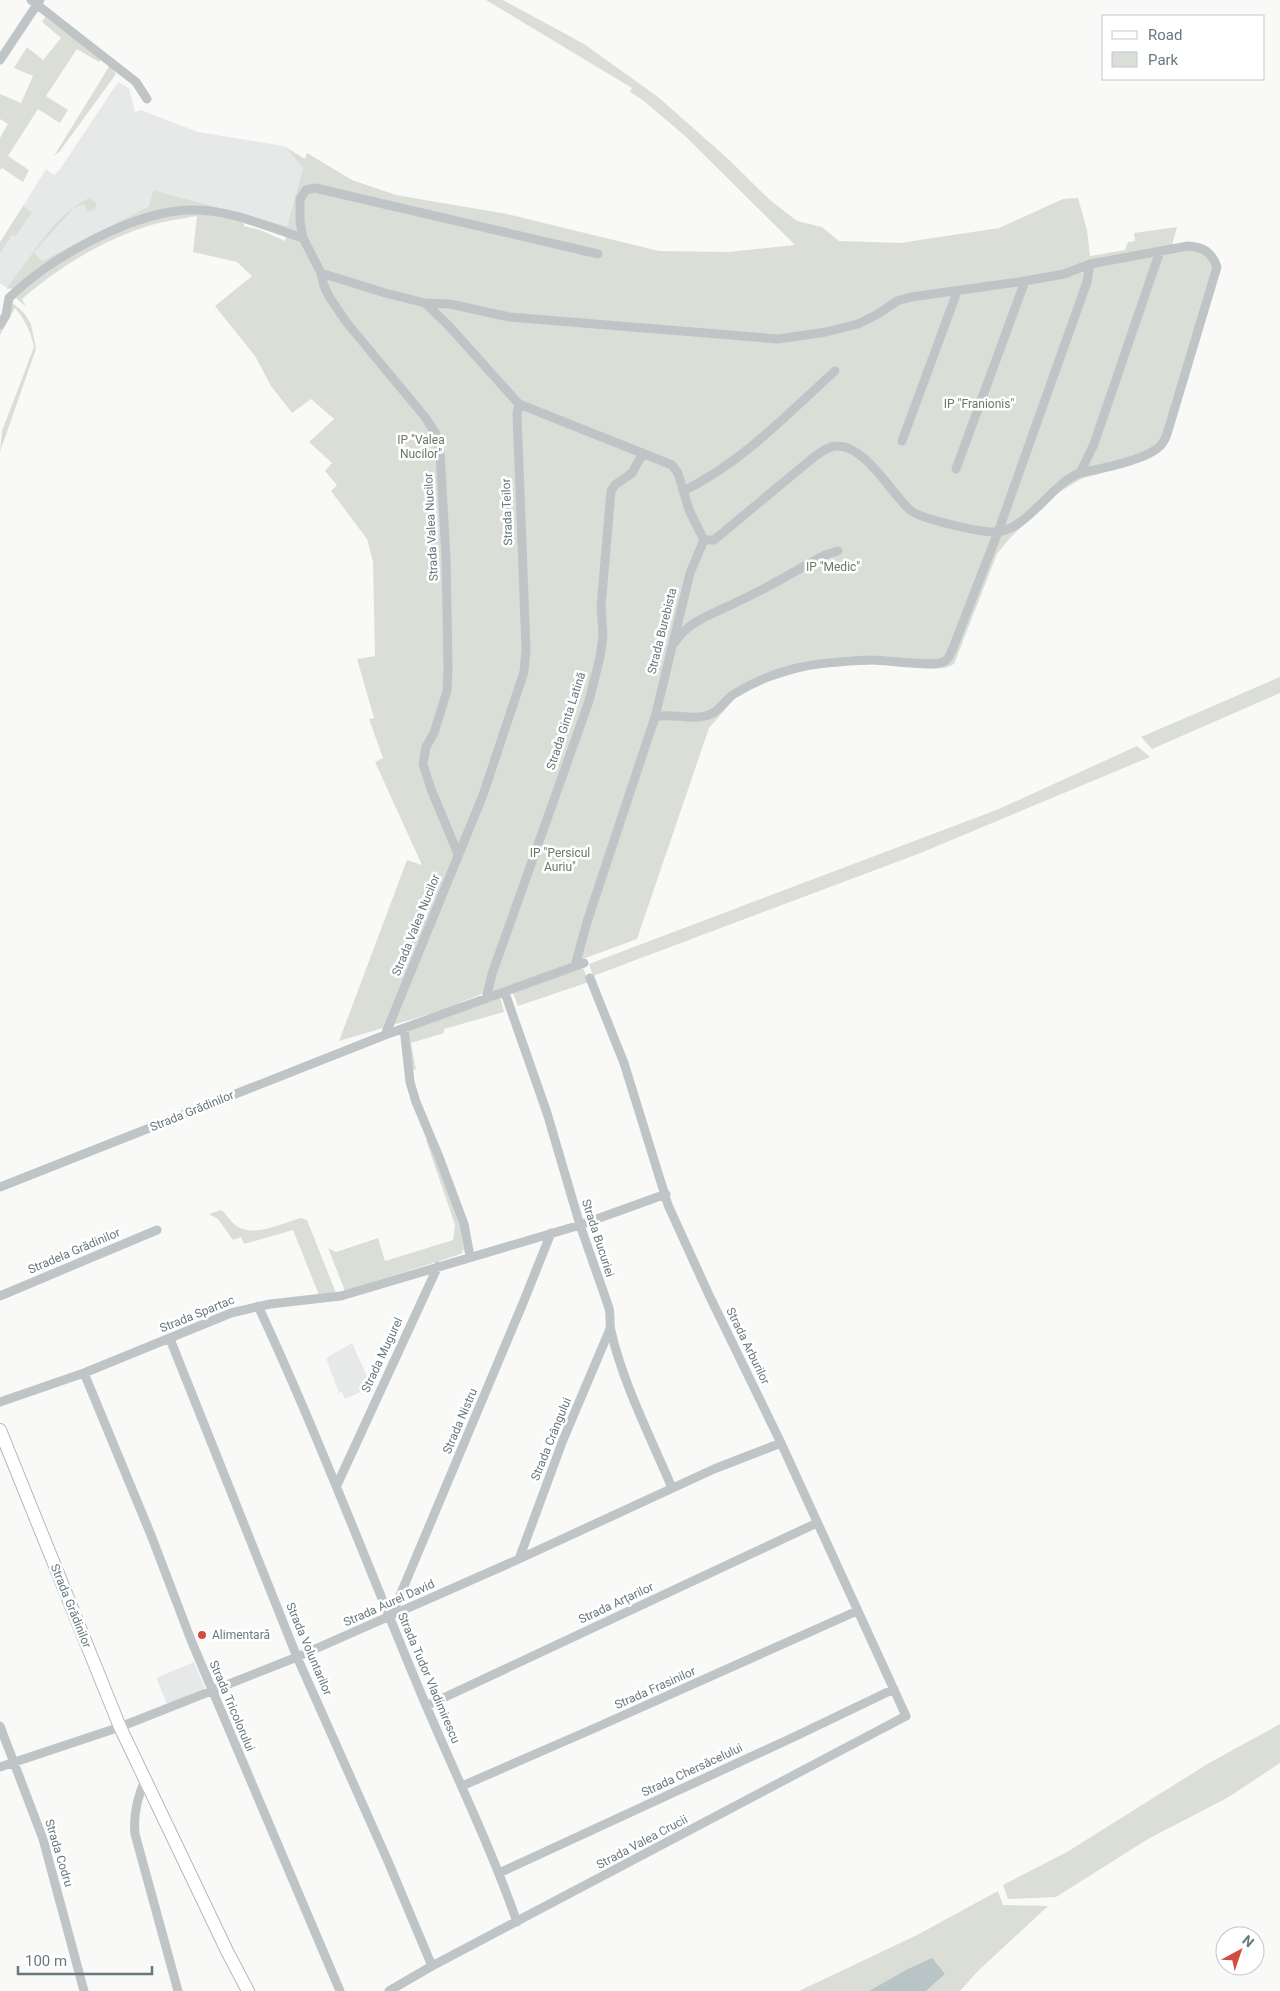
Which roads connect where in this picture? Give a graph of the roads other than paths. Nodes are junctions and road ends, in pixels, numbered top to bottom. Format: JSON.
{"nodes":[{"id":1,"x":36,"y":2,"type":"edge"},
{"id":2,"x":0,"y":60,"type":"edge"},
{"id":3,"x":147,"y":99,"type":"dead end"},
{"id":4,"x":303,"y":238,"type":"junction"},
{"id":5,"x":1160,"y":251,"type":"junction"},
{"id":6,"x":598,"y":254,"type":"dead end"},
{"id":7,"x":1090,"y":264,"type":"junction"},
{"id":8,"x":321,"y":272,"type":"junction"},
{"id":9,"x":1025,"y":282,"type":"junction"},
{"id":10,"x":957,"y":292,"type":"junction"},
{"id":11,"x":4,"y":296,"type":"edge"},
{"id":12,"x":425,"y":303,"type":"junction"},
{"id":13,"x":0,"y":325,"type":"edge"},
{"id":14,"x":835,"y":371,"type":"dead end"},
{"id":15,"x":519,"y":404,"type":"junction"},
{"id":16,"x":902,"y":441,"type":"dead end"},
{"id":17,"x":643,"y":454,"type":"junction"},
{"id":18,"x":956,"y":469,"type":"dead end"},
{"id":19,"x":1080,"y":473,"type":"junction"},
{"id":20,"x":683,"y":491,"type":"junction"},
{"id":21,"x":998,"y":532,"type":"junction"},
{"id":22,"x":704,"y":540,"type":"junction"},
{"id":23,"x":838,"y":552,"type":"dead end"},
{"id":24,"x":678,"y":617,"type":"junction"},
{"id":25,"x":691,"y":624,"type":"junction"},
{"id":26,"x":672,"y":646,"type":"junction"},
{"id":27,"x":655,"y":717,"type":"junction"},
{"id":28,"x":458,"y":854,"type":"junction"},
{"id":29,"x":579,"y":965,"type":"joint"},
{"id":30,"x":590,"y":978,"type":"dead end"},
{"id":31,"x":505,"y":992,"type":"junction"},
{"id":32,"x":486,"y":999,"type":"junction"},
{"id":33,"x":404,"y":1028,"type":"junction"},
{"id":34,"x":385,"y":1036,"type":"junction"},
{"id":35,"x":0,"y":1187,"type":"edge"},
{"id":36,"x":666,"y":1194,"type":"junction"},
{"id":37,"x":580,"y":1224,"type":"junction"},
{"id":38,"x":157,"y":1230,"type":"dead end"},
{"id":39,"x":551,"y":1233,"type":"junction"},
{"id":40,"x":470,"y":1256,"type":"junction"},
{"id":41,"x":438,"y":1266,"type":"junction"},
{"id":42,"x":0,"y":1296,"type":"edge"},
{"id":43,"x":258,"y":1306,"type":"junction"},
{"id":44,"x":610,"y":1329,"type":"junction"},
{"id":45,"x":170,"y":1339,"type":"junction"},
{"id":46,"x":84,"y":1373,"type":"junction"},
{"id":47,"x":0,"y":1402,"type":"edge"},
{"id":48,"x":0,"y":1430,"type":"edge"},
{"id":49,"x":781,"y":1443,"type":"junction"},
{"id":50,"x":337,"y":1486,"type":"junction"},
{"id":51,"x":672,"y":1488,"type":"junction"},
{"id":52,"x":817,"y":1523,"type":"junction"},
{"id":53,"x":519,"y":1559,"type":"junction"},
{"id":54,"x":857,"y":1611,"type":"junction"},
{"id":55,"x":389,"y":1616,"type":"junction"},
{"id":56,"x":297,"y":1657,"type":"junction"},
{"id":57,"x":894,"y":1689,"type":"junction"},
{"id":58,"x":212,"y":1690,"type":"junction"},
{"id":59,"x":426,"y":1706,"type":"junction"},
{"id":60,"x":906,"y":1716,"type":"joint"},
{"id":61,"x":0,"y":1726,"type":"edge"},
{"id":62,"x":120,"y":1727,"type":"junction"},
{"id":63,"x":14,"y":1763,"type":"junction"},
{"id":64,"x":0,"y":1767,"type":"edge"},
{"id":65,"x":146,"y":1780,"type":"junction"},
{"id":66,"x":462,"y":1786,"type":"junction"},
{"id":67,"x":500,"y":1873,"type":"junction"},
{"id":68,"x":517,"y":1922,"type":"junction"},
{"id":69,"x":432,"y":1966,"type":"junction"},
{"id":70,"x":84,"y":1991,"type":"edge"},
{"id":71,"x":178,"y":1991,"type":"edge"},
{"id":72,"x":248,"y":1991,"type":"edge"},
{"id":73,"x":340,"y":1991,"type":"edge"},
{"id":74,"x":389,"y":1991,"type":"edge"}],
"edges":[{"from":1,"to":2,"type":"street"},
{"from":1,"to":3,"type":"street"},
{"from":4,"to":6,"type":"street"},
{"from":4,"to":8,"type":"street","name":"Strada Valea Nucilor"},
{"from":4,"to":11,"type":"street"},
{"from":5,"to":7,"type":"street"},
{"from":5,"to":19,"type":"street"},
{"from":5,"to":19,"type":"street"},
{"from":7,"to":9,"type":"street"},
{"from":7,"to":21,"type":"street"},
{"from":8,"to":12,"type":"street"},
{"from":8,"to":28,"type":"street","name":"Strada Valea Nucilor"},
{"from":9,"to":10,"type":"street"},
{"from":9,"to":18,"type":"street"},
{"from":10,"to":12,"type":"street"},
{"from":10,"to":16,"type":"street"},
{"from":11,"to":13,"type":"street"},
{"from":12,"to":15,"type":"street"},
{"from":14,"to":20,"type":"street"},
{"from":15,"to":17,"type":"street"},
{"from":15,"to":28,"type":"street","name":"Strada Teilor"},
{"from":17,"to":20,"type":"street"},
{"from":17,"to":32,"type":"street","name":"Strada Ginta Latină"},
{"from":19,"to":21,"type":"street"},
{"from":20,"to":22,"type":"street"},
{"from":21,"to":22,"type":"street"},
{"from":21,"to":27,"type":"street"},
{"from":22,"to":24,"type":"street","name":"Strada Burebista"},
{"from":23,"to":25,"type":"street"},
{"from":24,"to":25,"type":"street"},
{"from":24,"to":26,"type":"street","name":"Strada Burebista"},
{"from":25,"to":26,"type":"street"},
{"from":26,"to":27,"type":"street","name":"Strada Burebista"},
{"from":27,"to":29,"type":"street","name":"Strada Burebista"},
{"from":28,"to":34,"type":"street","name":"Strada Valea Nucilor"},
{"from":29,"to":31,"type":"street","name":"Strada Grădinilor"},
{"from":30,"to":36,"type":"street","name":"Strada Arburilor"},
{"from":31,"to":32,"type":"street","name":"Strada Grădinilor"},
{"from":31,"to":37,"type":"street","name":"Strada Bucuriei"},
{"from":32,"to":33,"type":"street","name":"Strada Grădinilor"},
{"from":33,"to":34,"type":"street","name":"Strada Grădinilor"},
{"from":33,"to":40,"type":"street"},
{"from":34,"to":35,"type":"street","name":"Strada Grădinilor"},
{"from":36,"to":37,"type":"street"},
{"from":36,"to":49,"type":"street","name":"Strada Arburilor"},
{"from":37,"to":39,"type":"street"},
{"from":37,"to":44,"type":"street","name":"Strada Bucuriei"},
{"from":38,"to":42,"type":"street","name":"Stradela Grădinilor"},
{"from":39,"to":40,"type":"street"},
{"from":39,"to":55,"type":"street","name":"Strada Nistru"},
{"from":40,"to":41,"type":"street"},
{"from":41,"to":43,"type":"street","name":"Strada Spartac"},
{"from":41,"to":50,"type":"street","name":"Strada Mugurel"},
{"from":43,"to":45,"type":"street","name":"Strada Spartac"},
{"from":43,"to":50,"type":"street","name":"Strada Tudor Vladimirescu"},
{"from":44,"to":51,"type":"street","name":"Strada Bucuriei"},
{"from":44,"to":53,"type":"street","name":"Strada Crângului"},
{"from":45,"to":46,"type":"street","name":"Strada Spartac"},
{"from":45,"to":56,"type":"street","name":"Strada Voluntarilor"},
{"from":46,"to":47,"type":"street","name":"Strada Spartac"},
{"from":46,"to":58,"type":"street","name":"Strada Tricolorului"},
{"from":48,"to":62,"type":"street","name":"Strada Grădinilor"},
{"from":49,"to":51,"type":"street","name":"Strada Aurel David"},
{"from":49,"to":52,"type":"street","name":"Strada Arburilor"},
{"from":50,"to":55,"type":"street","name":"Strada Tudor Vladimirescu"},
{"from":51,"to":53,"type":"street","name":"Strada Aurel David"},
{"from":52,"to":54,"type":"street","name":"Strada Arburilor"},
{"from":52,"to":59,"type":"street","name":"Strada Arțarilor"},
{"from":53,"to":55,"type":"street","name":"Strada Aurel David"},
{"from":54,"to":57,"type":"street","name":"Strada Arburilor"},
{"from":54,"to":66,"type":"street","name":"Strada Frasinilor"},
{"from":55,"to":56,"type":"street","name":"Strada Aurel David"},
{"from":55,"to":59,"type":"street","name":"Strada Tudor Vladimirescu"},
{"from":56,"to":58,"type":"street","name":"Strada Aurel David"},
{"from":56,"to":69,"type":"street","name":"Strada Voluntarilor"},
{"from":57,"to":60,"type":"street","name":"Strada Arburilor"},
{"from":57,"to":67,"type":"street","name":"Strada Chersăcelului"},
{"from":58,"to":62,"type":"street","name":"Strada Aurel David"},
{"from":58,"to":73,"type":"street","name":"Strada Tricolorului"},
{"from":59,"to":66,"type":"street","name":"Strada Tudor Vladimirescu"},
{"from":60,"to":68,"type":"street","name":"Strada Valea Crucii"},
{"from":61,"to":63,"type":"street","name":"Strada Codru"},
{"from":62,"to":63,"type":"street","name":"Strada Aurel David"},
{"from":62,"to":65,"type":"street","name":"Strada Grădinilor"},
{"from":63,"to":64,"type":"street","name":"Strada Aurel David"},
{"from":63,"to":70,"type":"street","name":"Strada Codru"},
{"from":65,"to":71,"type":"street"},
{"from":65,"to":72,"type":"street","name":"Strada Grădinilor"},
{"from":66,"to":67,"type":"street","name":"Strada Tudor Vladimirescu"},
{"from":67,"to":68,"type":"street","name":"Strada Tudor Vladimirescu"},
{"from":68,"to":69,"type":"street","name":"Strada Valea Crucii"},
{"from":69,"to":74,"type":"street","name":"Strada Valea Crucii"}]}
